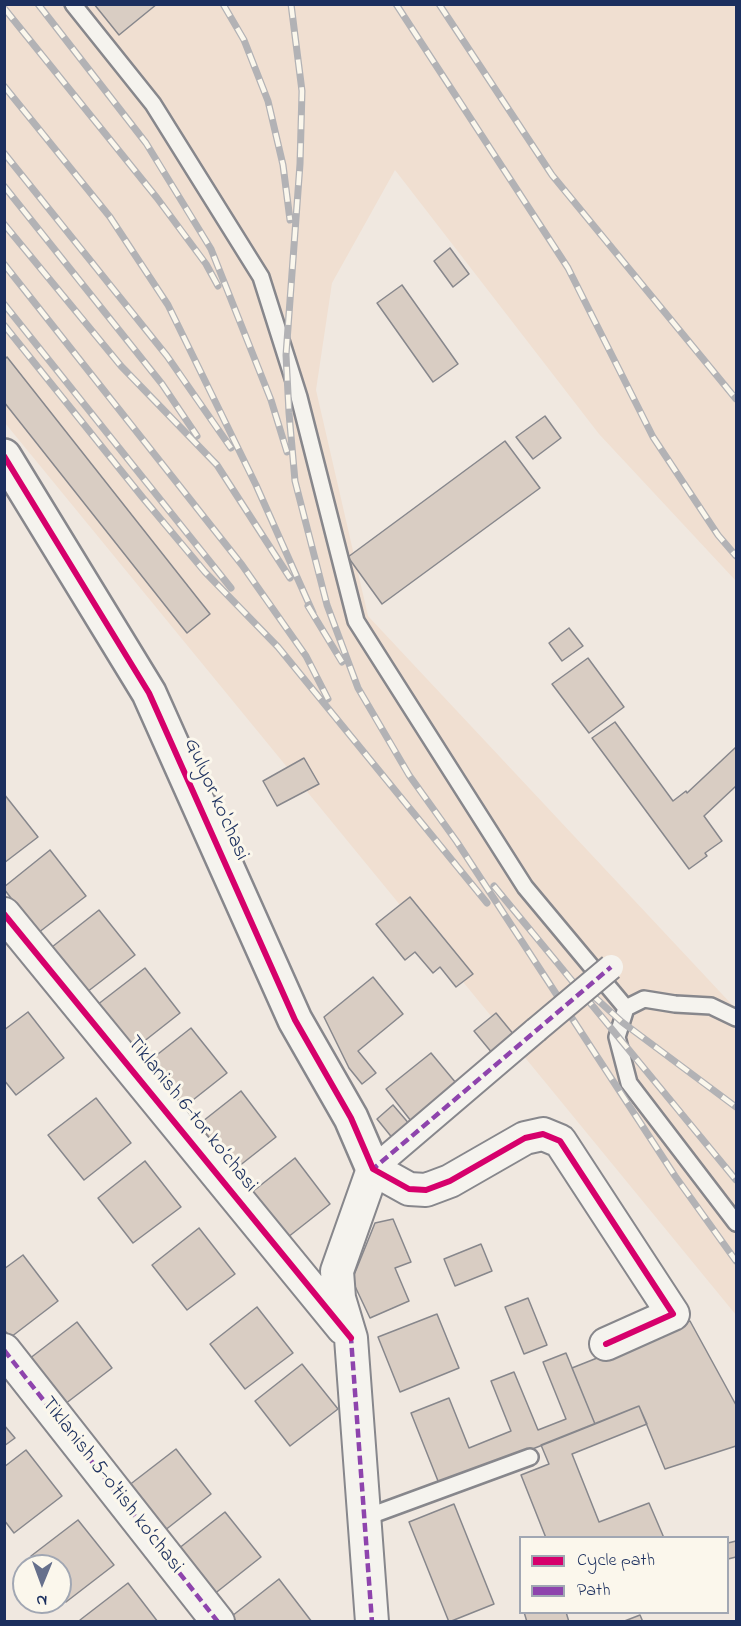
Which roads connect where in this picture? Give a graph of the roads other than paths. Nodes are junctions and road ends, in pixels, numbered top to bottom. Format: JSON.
{"nodes":[{"id":1,"x":74,"y":4,"type":"edge"},
{"id":2,"x":4,"y":456,"type":"edge"},
{"id":3,"x":4,"y":914,"type":"edge"},
{"id":4,"x":611,"y":967,"type":"dead end"},
{"id":5,"x":626,"y":1008,"type":"junction"},
{"id":6,"x":736,"y":1018,"type":"edge"},
{"id":7,"x":373,"y":1169,"type":"junction"},
{"id":8,"x":736,"y":1223,"type":"edge"},
{"id":9,"x":351,"y":1338,"type":"junction"},
{"id":10,"x":606,"y":1344,"type":"dead end"},
{"id":11,"x":4,"y":1350,"type":"edge"},
{"id":12,"x":530,"y":1457,"type":"dead end"},
{"id":13,"x":364,"y":1518,"type":"junction"},
{"id":14,"x":218,"y":1622,"type":"edge"},
{"id":15,"x":372,"y":1622,"type":"edge"}],
"edges":[{"from":1,"to":5,"type":"lane"},
{"from":2,"to":7,"type":"street","name":"Gulyor ko'chasi"},
{"from":3,"to":9,"type":"street","name":"Tiklanish 6-tor ko‘chasi"},
{"from":4,"to":7,"type":"street","bridge":true},
{"from":5,"to":6,"type":"lane"},
{"from":5,"to":8,"type":"lane"},
{"from":7,"to":9,"type":"street"},
{"from":7,"to":10,"type":"street"},
{"from":9,"to":13,"type":"street"},
{"from":11,"to":14,"type":"street","name":"Tiklanish 5-o'tish ko‘chasi"},
{"from":12,"to":13,"type":"lane"},
{"from":13,"to":15,"type":"street"}]}
